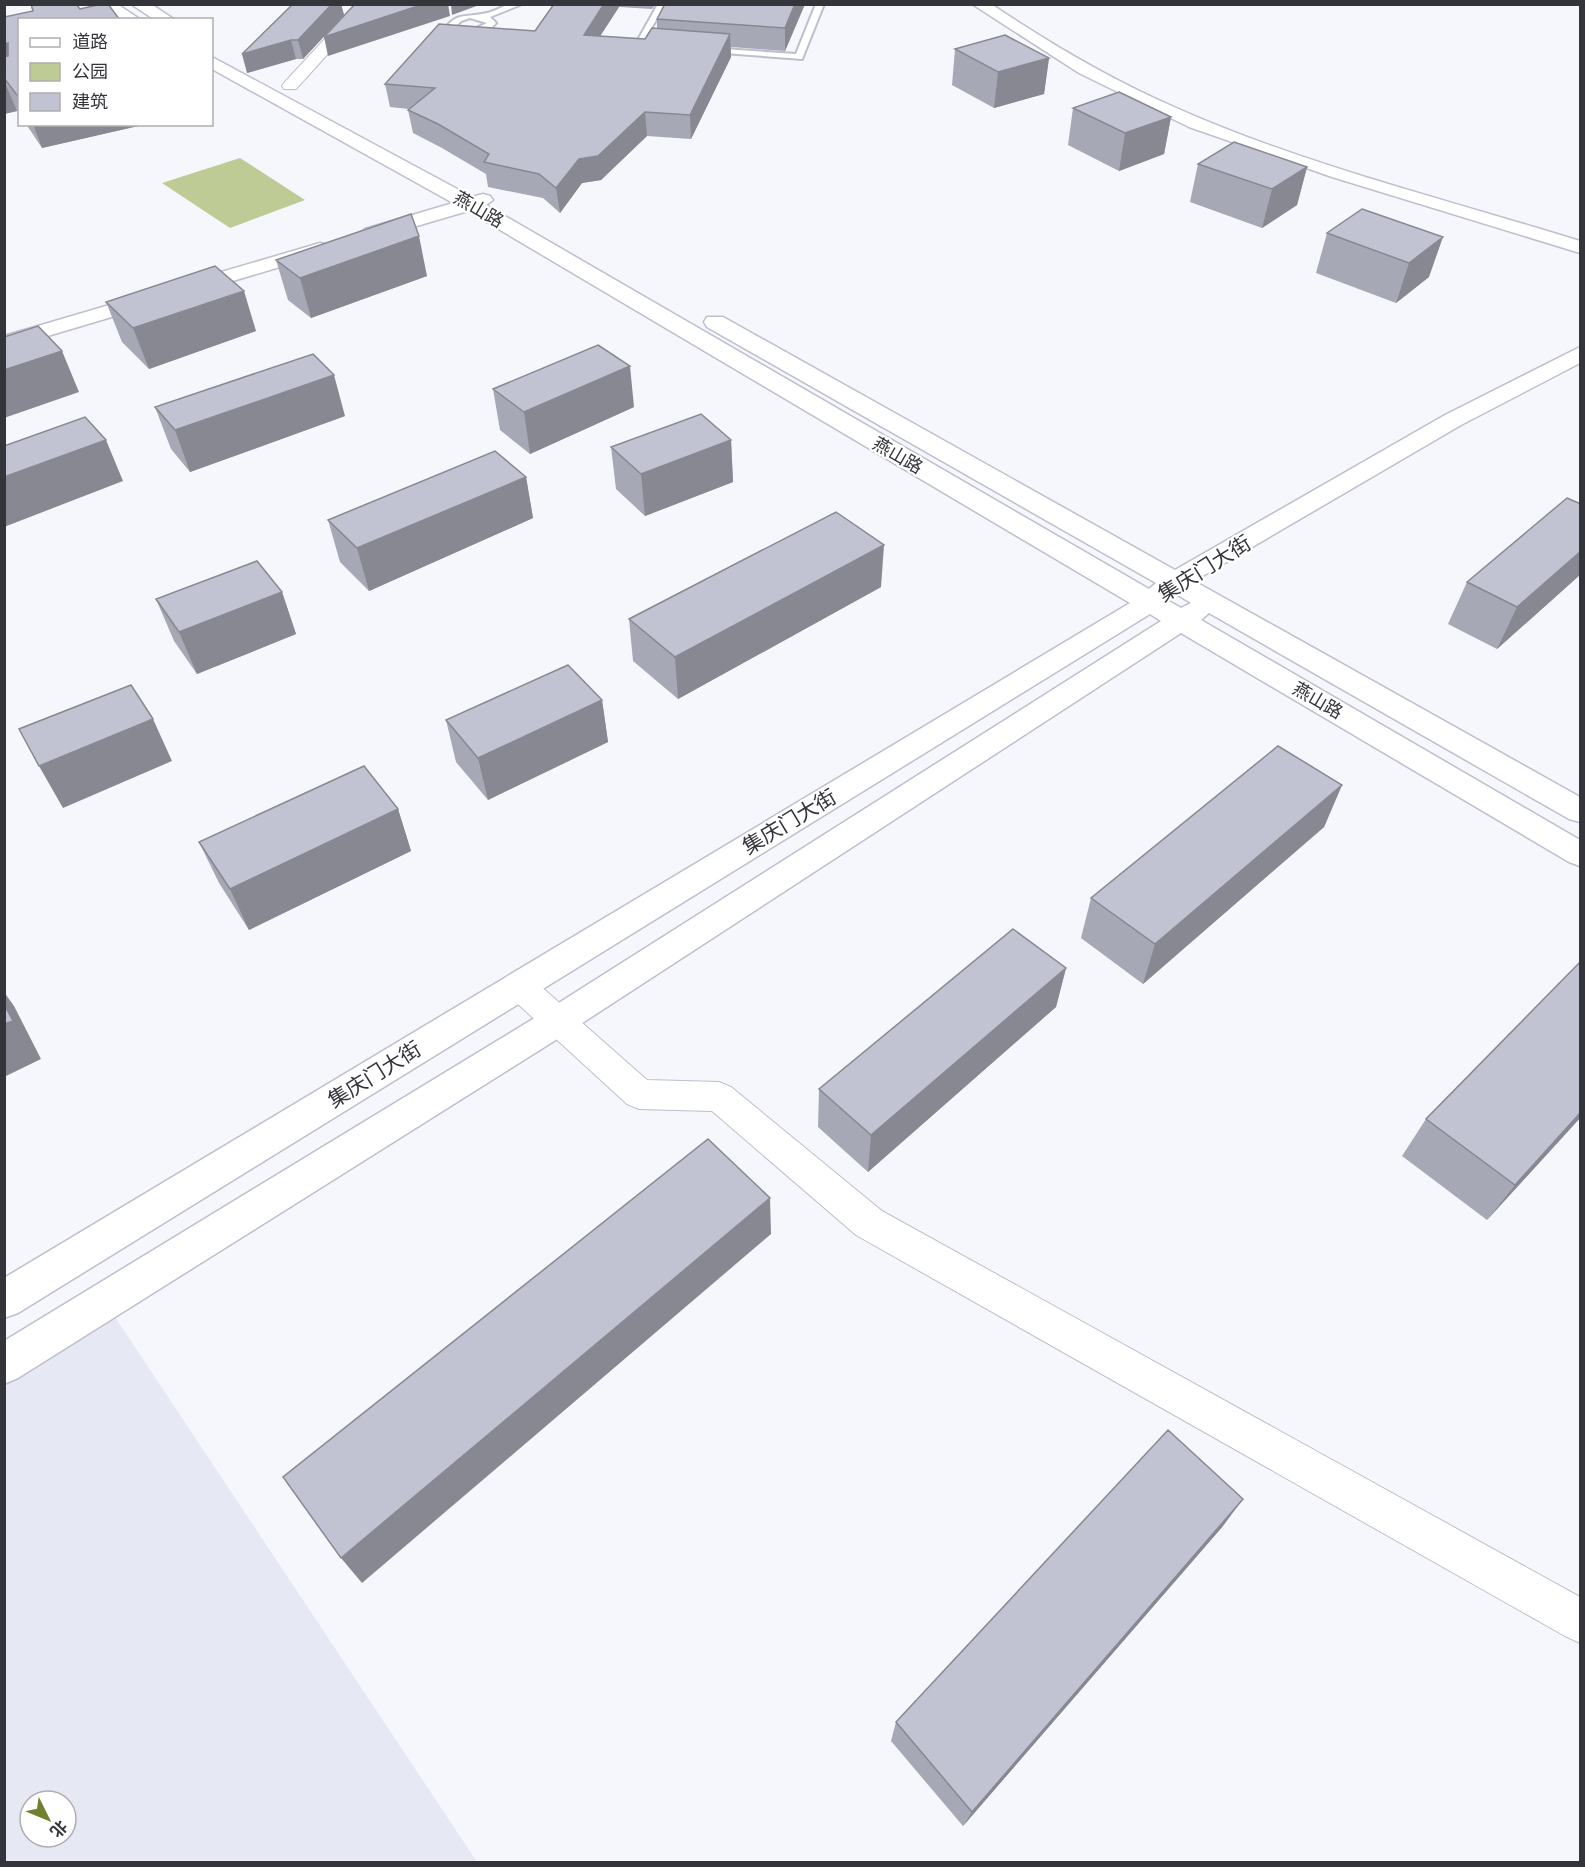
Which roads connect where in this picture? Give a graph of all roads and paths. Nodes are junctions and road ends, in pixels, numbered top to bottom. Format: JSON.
{"nodes":[{"id":1,"x":105,"y":4,"type":"edge"},
{"id":2,"x":139,"y":4,"type":"edge"},
{"id":3,"x":366,"y":4,"type":"edge"},
{"id":4,"x":518,"y":4,"type":"edge"},
{"id":5,"x":662,"y":4,"type":"edge"},
{"id":6,"x":820,"y":4,"type":"edge"},
{"id":7,"x":1014,"y":8,"type":"dead end"},
{"id":8,"x":987,"y":9,"type":"edge"},
{"id":9,"x":482,"y":17,"type":"junction"},
{"id":10,"x":130,"y":18,"type":"edge"},
{"id":11,"x":164,"y":18,"type":"edge"},
{"id":12,"x":451,"y":23,"type":"junction"},
{"id":13,"x":444,"y":32,"type":"edge"},
{"id":14,"x":213,"y":44,"type":"edge"},
{"id":15,"x":660,"y":46,"type":"edge"},
{"id":16,"x":695,"y":49,"type":"edge"},
{"id":17,"x":213,"y":64,"type":"edge"},
{"id":18,"x":291,"y":86,"type":"junction"},
{"id":19,"x":497,"y":196,"type":"junction"},
{"id":20,"x":470,"y":204,"type":"junction"},
{"id":21,"x":357,"y":238,"type":"edge"},
{"id":22,"x":334,"y":244,"type":"edge"},
{"id":23,"x":1581,"y":247,"type":"edge"},
{"id":24,"x":4,"y":343,"type":"edge"},
{"id":25,"x":1581,"y":354,"type":"edge"},
{"id":26,"x":1163,"y":591,"type":"junction"},
{"id":27,"x":1195,"y":612,"type":"junction"},
{"id":28,"x":1581,"y":811,"type":"edge"},
{"id":29,"x":1581,"y":854,"type":"edge"},
{"id":30,"x":518,"y":985,"type":"junction"},
{"id":31,"x":558,"y":1021,"type":"junction"},
{"id":32,"x":4,"y":1300,"type":"edge"},
{"id":33,"x":4,"y":1364,"type":"edge"},
{"id":34,"x":1581,"y":1622,"type":"edge"}],
"edges":[{"from":1,"to":10,"type":"street"},
{"from":2,"to":11,"type":"street"},
{"from":3,"to":18,"type":"street"},
{"from":4,"to":9,"type":"lane"},
{"from":5,"to":15,"type":"lane"},
{"from":6,"to":16,"type":"lane"},
{"from":7,"to":8,"type":"street"},
{"from":8,"to":23,"type":"street"},
{"from":9,"to":12,"type":"lane"},
{"from":9,"to":12,"type":"lane"},
{"from":12,"to":13,"type":"lane"},
{"from":14,"to":18,"type":"street","name":"燕山路"},
{"from":17,"to":20,"type":"street","name":"燕山路"},
{"from":18,"to":19,"type":"street","name":"燕山路"},
{"from":19,"to":20,"type":"street"},
{"from":19,"to":26,"type":"street","name":"燕山路"},
{"from":20,"to":21,"type":"street"},
{"from":20,"to":26,"type":"street","name":"燕山路"},
{"from":22,"to":24,"type":"street"},
{"from":25,"to":26,"type":"street","name":"集庆门大街"},
{"from":26,"to":27,"type":"street","name":"燕山路"},
{"from":26,"to":30,"type":"street","name":"集庆门大街"},
{"from":27,"to":28,"type":"street","name":"燕山路"},
{"from":27,"to":29,"type":"street","name":"燕山路"},
{"from":27,"to":31,"type":"street","name":"集庆门大街"},
{"from":30,"to":31,"type":"street"},
{"from":30,"to":32,"type":"street","name":"集庆门大街"},
{"from":31,"to":33,"type":"street","name":"集庆门大街"},
{"from":31,"to":34,"type":"street"}]}
